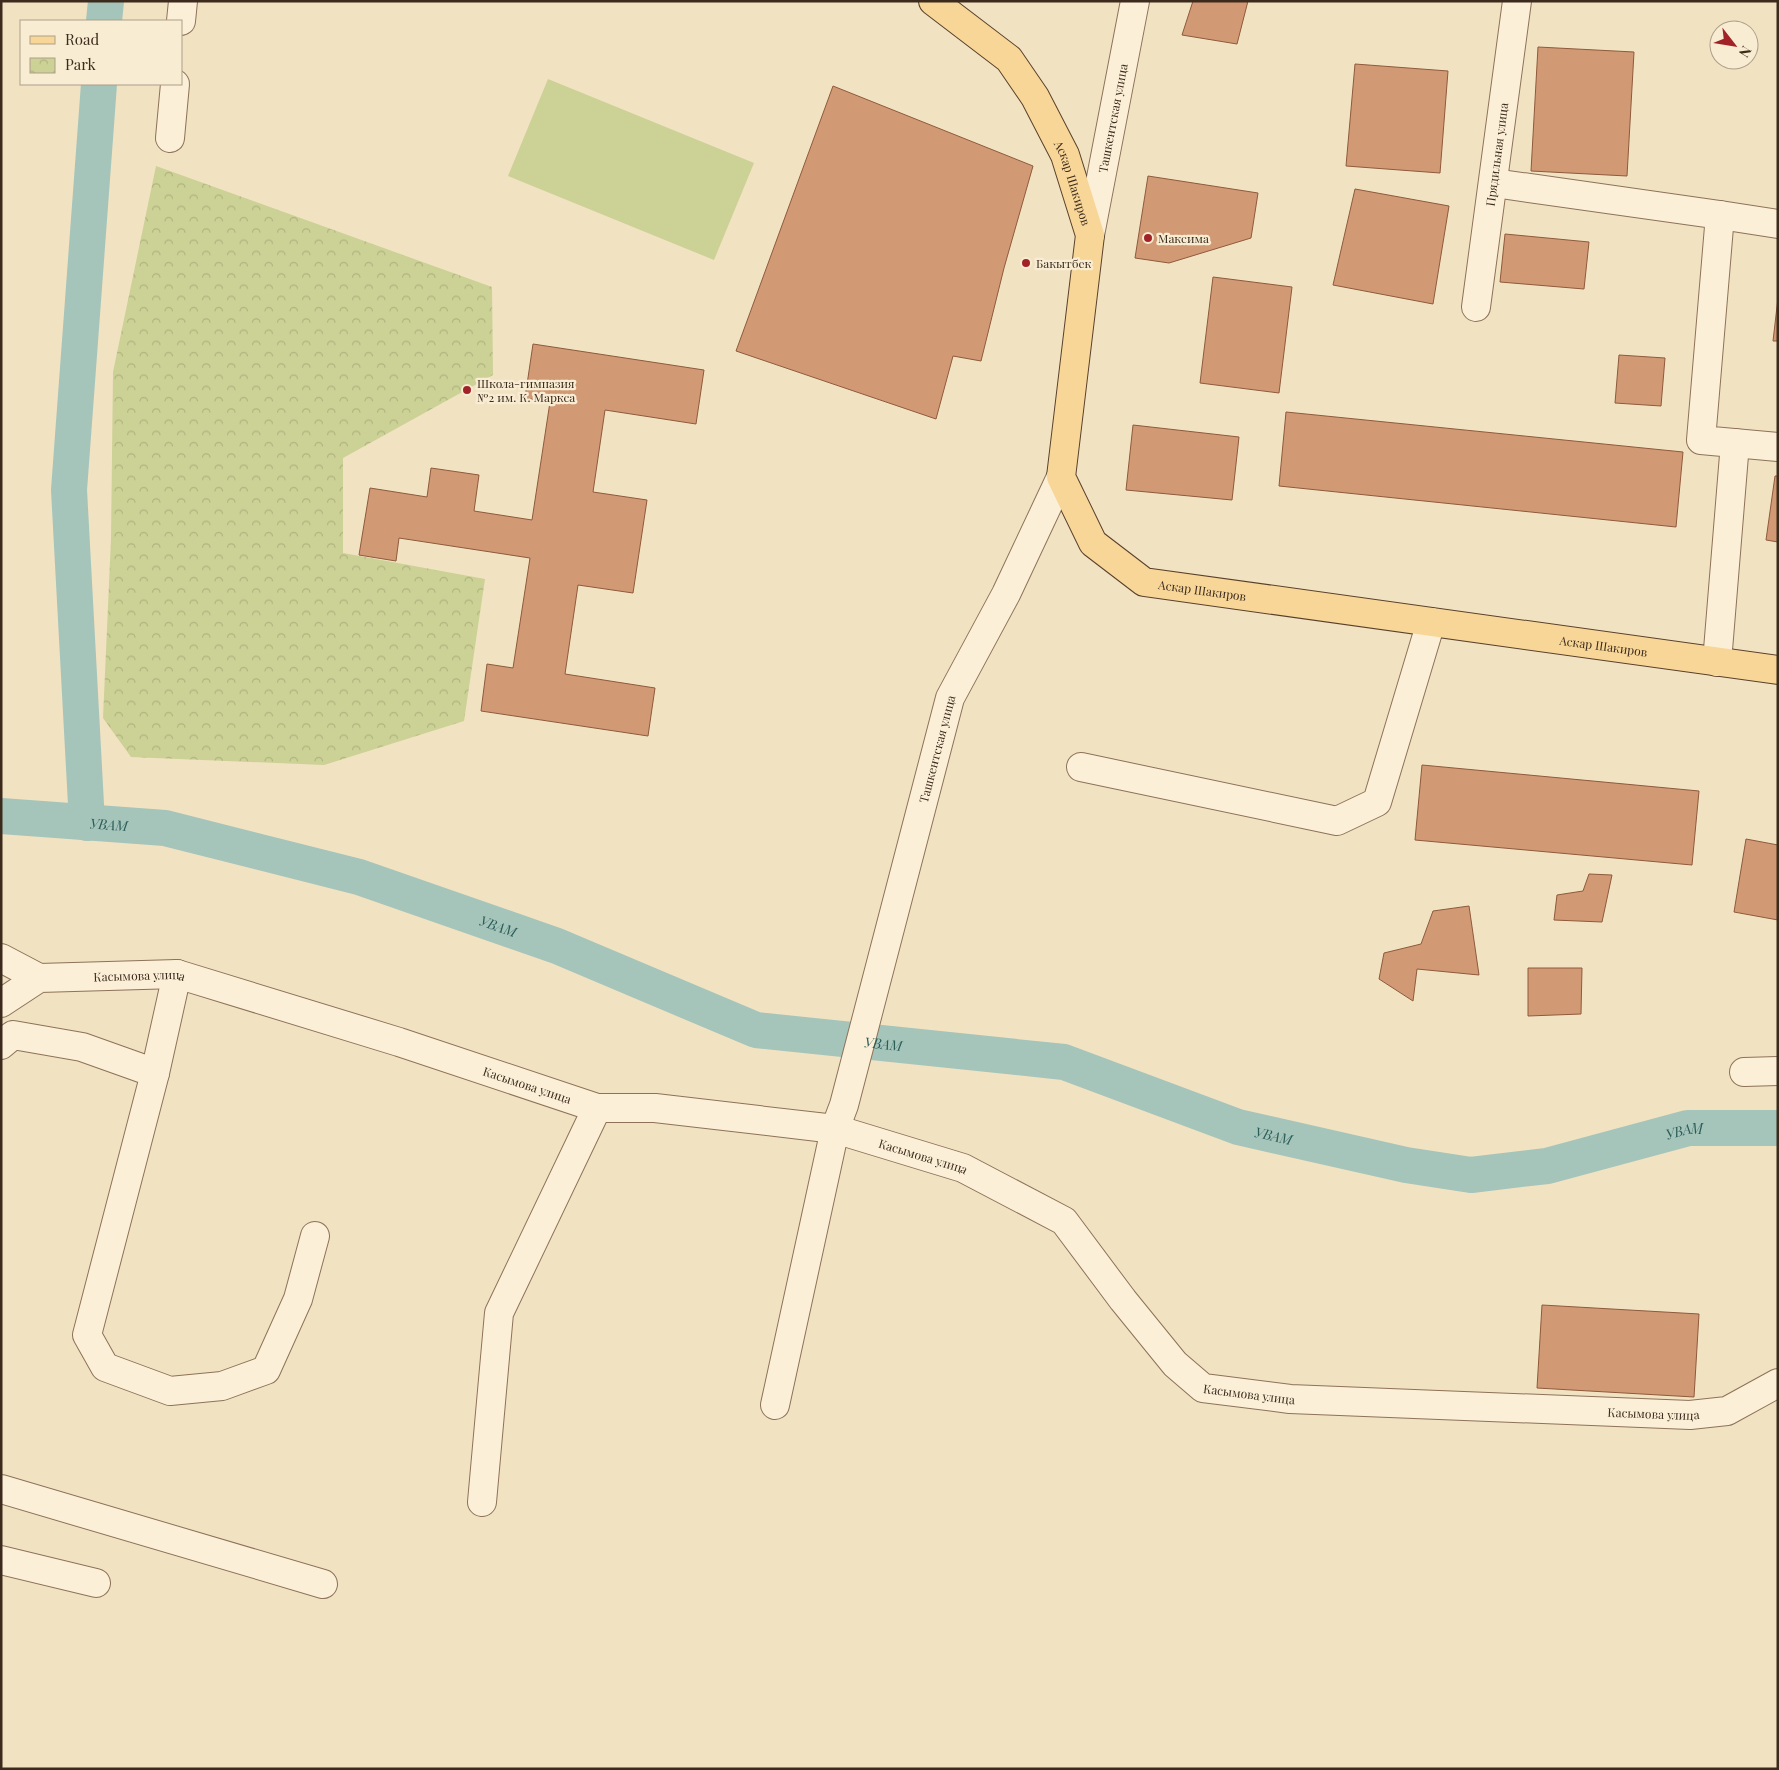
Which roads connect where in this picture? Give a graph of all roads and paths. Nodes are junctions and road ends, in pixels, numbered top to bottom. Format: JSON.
{"nodes":[{"id":1,"x":183,"y":1,"type":"edge"},
{"id":2,"x":933,"y":1,"type":"edge"},
{"id":3,"x":1135,"y":1,"type":"edge"},
{"id":4,"x":1517,"y":1,"type":"edge"},
{"id":5,"x":181,"y":20,"type":"edge"},
{"id":6,"x":175,"y":85,"type":"edge"},
{"id":7,"x":170,"y":138,"type":"dead end"},
{"id":8,"x":1494,"y":183,"type":"junction"},
{"id":9,"x":1720,"y":215,"type":"junction"},
{"id":10,"x":1778,"y":224,"type":"edge"},
{"id":11,"x":1090,"y":235,"type":"junction"},
{"id":12,"x":1476,"y":307,"type":"dead end"},
{"id":13,"x":1735,"y":443,"type":"junction"},
{"id":14,"x":1778,"y":447,"type":"edge"},
{"id":15,"x":1061,"y":477,"type":"junction"},
{"id":16,"x":1431,"y":622,"type":"junction"},
{"id":17,"x":1717,"y":662,"type":"junction"},
{"id":18,"x":1778,"y":670,"type":"edge"},
{"id":19,"x":1081,"y":767,"type":"dead end"},
{"id":20,"x":1,"y":958,"type":"edge"},
{"id":21,"x":177,"y":974,"type":"junction"},
{"id":22,"x":39,"y":978,"type":"junction"},
{"id":23,"x":1,"y":1003,"type":"edge"},
{"id":24,"x":1,"y":1045,"type":"edge"},
{"id":25,"x":1778,"y":1071,"type":"edge"},
{"id":26,"x":155,"y":1072,"type":"junction"},
{"id":27,"x":1744,"y":1072,"type":"dead end"},
{"id":28,"x":597,"y":1108,"type":"junction"},
{"id":29,"x":839,"y":1117,"type":"junction"},
{"id":30,"x":314,"y":1236,"type":"dead end"},
{"id":31,"x":1778,"y":1383,"type":"edge"},
{"id":32,"x":775,"y":1404,"type":"dead end"},
{"id":33,"x":1,"y":1489,"type":"edge"},
{"id":34,"x":482,"y":1502,"type":"dead end"},
{"id":35,"x":1,"y":1560,"type":"edge"},
{"id":36,"x":96,"y":1582,"type":"dead end"},
{"id":37,"x":323,"y":1584,"type":"dead end"}],
"edges":[{"from":1,"to":5,"type":"street"},
{"from":2,"to":11,"type":"main road","name":"Аскар Шакиров"},
{"from":3,"to":11,"type":"street","name":"Ташкентская улица"},
{"from":4,"to":8,"type":"street","name":"Прядильная улица"},
{"from":6,"to":7,"type":"street"},
{"from":8,"to":9,"type":"street"},
{"from":8,"to":12,"type":"street","name":"Прядильная улица"},
{"from":9,"to":10,"type":"street"},
{"from":9,"to":13,"type":"street"},
{"from":11,"to":15,"type":"main road","name":"Аскар Шакиров"},
{"from":13,"to":14,"type":"street"},
{"from":13,"to":17,"type":"street"},
{"from":15,"to":16,"type":"main road","name":"Аскар Шакиров"},
{"from":15,"to":29,"type":"street","name":"Ташкентская улица"},
{"from":16,"to":17,"type":"main road","name":"Аскар Шакиров"},
{"from":16,"to":19,"type":"street"},
{"from":17,"to":18,"type":"main road","name":"Аскар Шакиров"},
{"from":20,"to":22,"type":"street"},
{"from":21,"to":22,"type":"street","name":"Касымова улица"},
{"from":21,"to":26,"type":"street"},
{"from":21,"to":28,"type":"street","name":"Касымова улица"},
{"from":22,"to":23,"type":"street"},
{"from":24,"to":26,"type":"street"},
{"from":25,"to":27,"type":"street"},
{"from":26,"to":30,"type":"street"},
{"from":28,"to":29,"type":"street","name":"Касымова улица"},
{"from":28,"to":34,"type":"street"},
{"from":29,"to":31,"type":"street","name":"Касымова улица"},
{"from":29,"to":32,"type":"street","name":"Ташкентская улица"},
{"from":33,"to":37,"type":"street"},
{"from":35,"to":36,"type":"street"}]}
